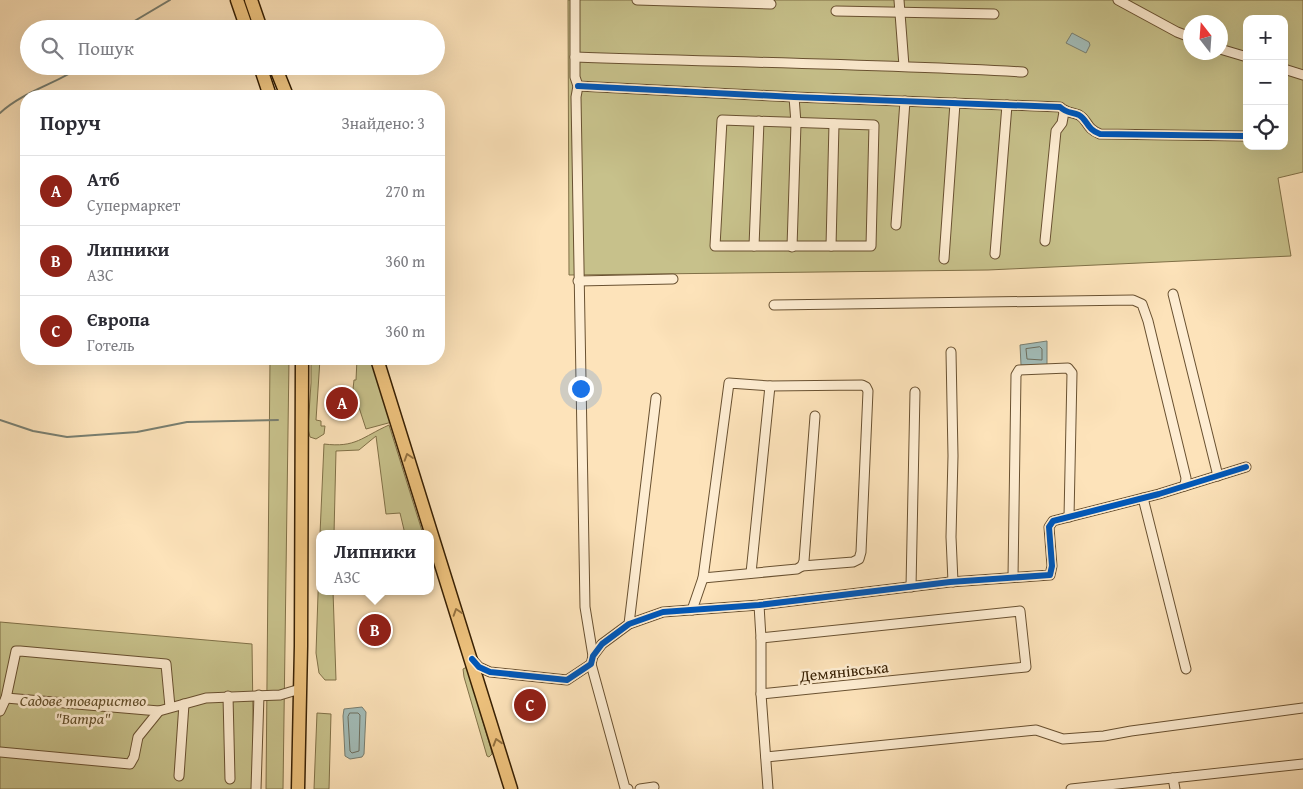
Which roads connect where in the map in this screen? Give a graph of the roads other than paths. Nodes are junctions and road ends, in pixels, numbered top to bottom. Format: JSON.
{"nodes":[{"id":1,"x":237,"y":0,"type":"edge"},
{"id":2,"x":251,"y":0,"type":"edge"},
{"id":3,"x":575,"y":0,"type":"edge"},
{"id":4,"x":637,"y":0,"type":"edge"},
{"id":5,"x":900,"y":0,"type":"edge"},
{"id":6,"x":1118,"y":0,"type":"edge"},
{"id":7,"x":771,"y":4,"type":"dead end"},
{"id":8,"x":836,"y":10,"type":"dead end"},
{"id":9,"x":900,"y":12,"type":"junction"},
{"id":10,"x":994,"y":14,"type":"dead end"},
{"id":11,"x":244,"y":20,"type":"edge"},
{"id":12,"x":258,"y":20,"type":"edge"},
{"id":13,"x":1183,"y":34,"type":"edge"},
{"id":14,"x":1228,"y":51,"type":"edge"},
{"id":15,"x":1243,"y":56,"type":"edge"},
{"id":16,"x":575,"y":57,"type":"junction"},
{"id":17,"x":904,"y":66,"type":"junction"},
{"id":18,"x":1288,"y":70,"type":"edge"},
{"id":19,"x":1023,"y":72,"type":"dead end"},
{"id":20,"x":1303,"y":74,"type":"edge"},
{"id":21,"x":263,"y":75,"type":"edge"},
{"id":22,"x":279,"y":75,"type":"edge"},
{"id":23,"x":578,"y":86,"type":"junction"},
{"id":24,"x":268,"y":90,"type":"edge"},
{"id":25,"x":285,"y":90,"type":"edge"},
{"id":26,"x":794,"y":97,"type":"junction"},
{"id":27,"x":905,"y":101,"type":"junction"},
{"id":28,"x":955,"y":103,"type":"junction"},
{"id":29,"x":1007,"y":105,"type":"junction"},
{"id":30,"x":1064,"y":112,"type":"junction"},
{"id":31,"x":759,"y":121,"type":"junction"},
{"id":32,"x":796,"y":122,"type":"junction"},
{"id":33,"x":834,"y":124,"type":"junction"},
{"id":34,"x":1242,"y":136,"type":"dead end"},
{"id":35,"x":896,"y":226,"type":"dead end"},
{"id":36,"x":1045,"y":242,"type":"dead end"},
{"id":37,"x":754,"y":246,"type":"junction"},
{"id":38,"x":831,"y":246,"type":"junction"},
{"id":39,"x":792,"y":247,"type":"junction"},
{"id":40,"x":996,"y":254,"type":"dead end"},
{"id":41,"x":944,"y":259,"type":"dead end"},
{"id":42,"x":672,"y":279,"type":"dead end"},
{"id":43,"x":578,"y":281,"type":"junction"},
{"id":44,"x":1173,"y":294,"type":"dead end"},
{"id":45,"x":774,"y":305,"type":"dead end"},
{"id":46,"x":951,"y":352,"type":"dead end"},
{"id":47,"x":302,"y":365,"type":"edge"},
{"id":48,"x":379,"y":365,"type":"edge"},
{"id":49,"x":770,"y":386,"type":"junction"},
{"id":50,"x":916,"y":392,"type":"dead end"},
{"id":51,"x":656,"y":398,"type":"dead end"},
{"id":52,"x":815,"y":416,"type":"dead end"},
{"id":53,"x":1246,"y":467,"type":"dead end"},
{"id":54,"x":1218,"y":476,"type":"junction"},
{"id":55,"x":1185,"y":486,"type":"junction"},
{"id":56,"x":1143,"y":498,"type":"junction"},
{"id":57,"x":1069,"y":517,"type":"junction"},
{"id":58,"x":431,"y":530,"type":"edge"},
{"id":59,"x":434,"y":539,"type":"edge"},
{"id":60,"x":802,"y":566,"type":"junction"},
{"id":61,"x":751,"y":573,"type":"junction"},
{"id":62,"x":1013,"y":577,"type":"junction"},
{"id":63,"x":703,"y":578,"type":"junction"},
{"id":64,"x":952,"y":582,"type":"junction"},
{"id":65,"x":911,"y":587,"type":"junction"},
{"id":66,"x":759,"y":605,"type":"junction"},
{"id":67,"x":692,"y":610,"type":"junction"},
{"id":68,"x":629,"y":624,"type":"junction"},
{"id":69,"x":761,"y":638,"type":"junction"},
{"id":70,"x":472,"y":659,"type":"junction"},
{"id":71,"x":592,"y":660,"type":"junction"},
{"id":72,"x":1186,"y":669,"type":"dead end"},
{"id":73,"x":490,"y":672,"type":"junction"},
{"id":74,"x":480,"y":688,"type":"junction"},
{"id":75,"x":300,"y":689,"type":"junction"},
{"id":76,"x":761,"y":694,"type":"junction"},
{"id":77,"x":259,"y":695,"type":"junction"},
{"id":78,"x":228,"y":696,"type":"junction"},
{"id":79,"x":6,"y":698,"type":"junction"},
{"id":80,"x":184,"y":704,"type":"junction"},
{"id":81,"x":170,"y":707,"type":"junction"},
{"id":82,"x":1303,"y":708,"type":"edge"},
{"id":83,"x":0,"y":710,"type":"edge"},
{"id":84,"x":159,"y":711,"type":"junction"},
{"id":85,"x":0,"y":752,"type":"edge"},
{"id":86,"x":766,"y":757,"type":"junction"},
{"id":87,"x":1303,"y":764,"type":"edge"},
{"id":88,"x":179,"y":776,"type":"dead end"},
{"id":89,"x":1173,"y":778,"type":"junction"},
{"id":90,"x":230,"y":779,"type":"dead end"},
{"id":91,"x":654,"y":787,"type":"dead end"},
{"id":92,"x":256,"y":789,"type":"edge"},
{"id":93,"x":298,"y":789,"type":"edge"},
{"id":94,"x":511,"y":789,"type":"edge"},
{"id":95,"x":628,"y":789,"type":"edge"},
{"id":96,"x":640,"y":789,"type":"edge"},
{"id":97,"x":768,"y":789,"type":"edge"},
{"id":98,"x":1071,"y":789,"type":"edge"},
{"id":99,"x":1175,"y":789,"type":"edge"}],
"edges":[{"from":1,"to":11,"type":"highway"},
{"from":2,"to":12,"type":"highway"},
{"from":3,"to":16,"type":"street"},
{"from":4,"to":7,"type":"street"},
{"from":5,"to":9,"type":"street"},
{"from":6,"to":13,"type":"street"},
{"from":8,"to":9,"type":"street"},
{"from":9,"to":10,"type":"street"},
{"from":9,"to":17,"type":"street"},
{"from":14,"to":15,"type":"street"},
{"from":16,"to":17,"type":"street"},
{"from":16,"to":23,"type":"street"},
{"from":17,"to":19,"type":"street"},
{"from":18,"to":20,"type":"street"},
{"from":21,"to":24,"type":"highway"},
{"from":22,"to":25,"type":"highway"},
{"from":23,"to":26,"type":"street"},
{"from":23,"to":43,"type":"street"},
{"from":26,"to":27,"type":"street"},
{"from":26,"to":32,"type":"street"},
{"from":27,"to":28,"type":"street"},
{"from":27,"to":35,"type":"street"},
{"from":28,"to":29,"type":"street"},
{"from":28,"to":41,"type":"street"},
{"from":29,"to":30,"type":"street"},
{"from":29,"to":40,"type":"street"},
{"from":30,"to":34,"type":"street"},
{"from":30,"to":36,"type":"street"},
{"from":31,"to":32,"type":"street"},
{"from":31,"to":37,"type":"street"},
{"from":31,"to":37,"type":"street"},
{"from":32,"to":33,"type":"street"},
{"from":32,"to":39,"type":"street"},
{"from":33,"to":38,"type":"street"},
{"from":33,"to":38,"type":"street"},
{"from":37,"to":39,"type":"street"},
{"from":38,"to":39,"type":"street"},
{"from":42,"to":43,"type":"street"},
{"from":43,"to":71,"type":"street"},
{"from":44,"to":54,"type":"street"},
{"from":45,"to":55,"type":"street"},
{"from":46,"to":64,"type":"street"},
{"from":47,"to":75,"type":"highway"},
{"from":58,"to":48,"type":"highway","one_way":true},
{"from":49,"to":60,"type":"street"},
{"from":49,"to":61,"type":"street"},
{"from":49,"to":63,"type":"street"},
{"from":50,"to":65,"type":"street"},
{"from":51,"to":68,"type":"street"},
{"from":52,"to":60,"type":"street"},
{"from":53,"to":54,"type":"street"},
{"from":54,"to":55,"type":"street"},
{"from":55,"to":56,"type":"street"},
{"from":56,"to":57,"type":"street"},
{"from":56,"to":72,"type":"street"},
{"from":57,"to":62,"type":"street"},
{"from":57,"to":62,"type":"street"},
{"from":70,"to":59,"type":"highway","one_way":true},
{"from":60,"to":61,"type":"street"},
{"from":61,"to":63,"type":"street"},
{"from":62,"to":64,"type":"street"},
{"from":63,"to":67,"type":"street"},
{"from":64,"to":65,"type":"street"},
{"from":65,"to":66,"type":"street"},
{"from":66,"to":67,"type":"street"},
{"from":66,"to":69,"type":"street"},
{"from":67,"to":68,"type":"street"},
{"from":68,"to":71,"type":"street"},
{"from":69,"to":76,"type":"street"},
{"from":69,"to":76,"type":"street","name":"Демянівська"},
{"from":70,"to":73,"type":"street"},
{"from":70,"to":74,"type":"highway"},
{"from":71,"to":73,"type":"street"},
{"from":71,"to":95,"type":"street"},
{"from":73,"to":74,"type":"street"},
{"from":94,"to":74,"type":"highway","one_way":true},
{"from":75,"to":77,"type":"street"},
{"from":75,"to":93,"type":"highway"},
{"from":76,"to":86,"type":"street"},
{"from":77,"to":78,"type":"street"},
{"from":77,"to":92,"type":"street"},
{"from":78,"to":80,"type":"street"},
{"from":78,"to":90,"type":"street"},
{"from":79,"to":81,"type":"street"},
{"from":79,"to":83,"type":"street"},
{"from":79,"to":84,"type":"street"},
{"from":80,"to":81,"type":"street"},
{"from":80,"to":88,"type":"street"},
{"from":81,"to":84,"type":"street"},
{"from":82,"to":86,"type":"street"},
{"from":84,"to":85,"type":"street"},
{"from":86,"to":97,"type":"street"},
{"from":87,"to":89,"type":"street"},
{"from":89,"to":98,"type":"street"},
{"from":89,"to":99,"type":"street"},
{"from":91,"to":96,"type":"street"}]}
